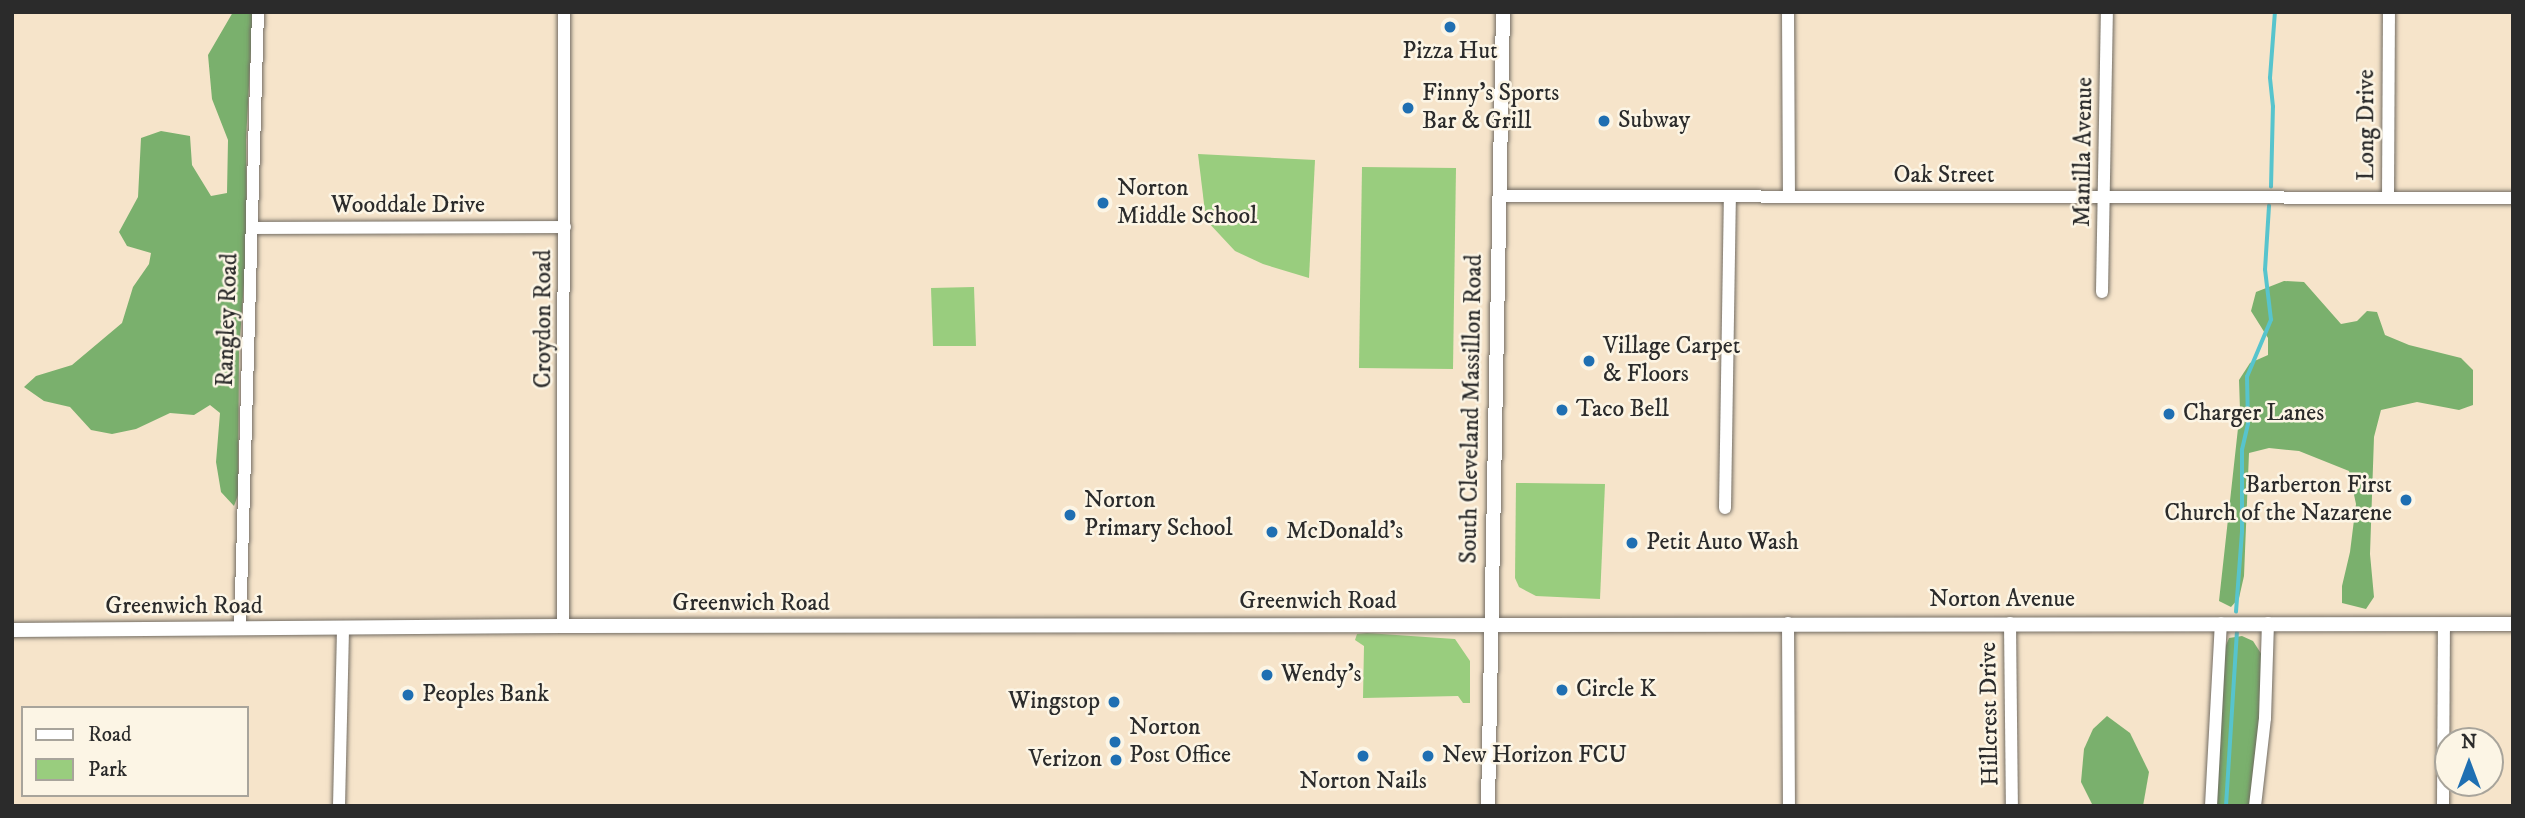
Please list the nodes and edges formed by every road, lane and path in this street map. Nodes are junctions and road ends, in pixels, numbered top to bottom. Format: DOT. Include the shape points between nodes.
graph roads {
  1 [pos="258,12"];
  2 [pos="564,12"];
  3 [pos="1503,12"];
  4 [pos="1788,12"];
  5 [pos="2107,12"];
  6 [pos="2389,12"];
  7 [pos="1499,196"];
  8 [pos="1730,196"];
  9 [pos="1789,197"];
  10 [pos="2106,197"];
  11 [pos="2388,197"];
  12 [pos="2513,198"];
  13 [pos="565,227"];
  14 [pos="252,228"];
  15 [pos="2102,292"];
  16 [pos="1725,508"];
  17 [pos="2221,622"];
  18 [pos="1788,623"];
  19 [pos="2010,623"];
  20 [pos="2269,623"];
  21 [pos="1490,624"];
  22 [pos="2444,624"];
  23 [pos="2513,624"];
  24 [pos="563,626"];
  25 [pos="343,628"];
  26 [pos="240,629"];
  27 [pos="12,630"];
  28 [pos="339,806"];
  29 [pos="1488,806"];
  30 [pos="1789,806"];
  31 [pos="2012,806"];
  32 [pos="2211,806"];
  33 [pos="2255,806"];
  34 [pos="2442,806"];
  1 -- 14 [label="street, Rangley Road"];
  2 -- 13 [label="street, Croydon Road"];
  3 -- 7 [label="main road, South Cleveland Massillon Road"];
  4 -- 9 [label="street"];
  5 -- 10 [label="street, Manilla Avenue"];
  6 -- 11 [label="street, Long Drive"];
  7 -- 8 [label="street, Oak Street"];
  7 -- 21 [label="main road, South Cleveland Massillon Road"];
  8 -- 9 [label="street, Oak Street"];
  8 -- 16 [label="street"];
  9 -- 10 [label="street, Oak Street"];
  10 -- 11 [label="street, Oak Street"];
  10 -- 15 [label="street, Manilla Avenue"];
  11 -- 12 [label="street, Long Drive"];
  13 -- 14 [label="street, Wooddale Drive"];
  13 -- 24 [label="street, Croydon Road"];
  14 -- 26 [label="street, Rangley Road"];
  17 -- 19 [label="main road, Norton Avenue"];
  17 -- 20 [label="main road, Norton Avenue"];
  17 -- 32 [label="street"];
  18 -- 19 [label="main road, Norton Avenue"];
  18 -- 21 [label="main road, Norton Avenue"];
  18 -- 30 [label="street"];
  19 -- 31 [label="street, Hillcrest Drive"];
  20 -- 22 [label="main road, Norton Avenue"];
  20 -- 33 [label="street"];
  21 -- 24 [label="main road, Greenwich Road"];
  21 -- 29 [label="main road, South Cleveland Massillon Road"];
  22 -- 23 [label="main road, Norton Avenue"];
  22 -- 34 [label="street"];
  24 -- 25 [label="main road, Greenwich Road"];
  25 -- 26 [label="main road, Greenwich Road"];
  25 -- 28 [label="street"];
  26 -- 27 [label="main road, Greenwich Road"];
}
